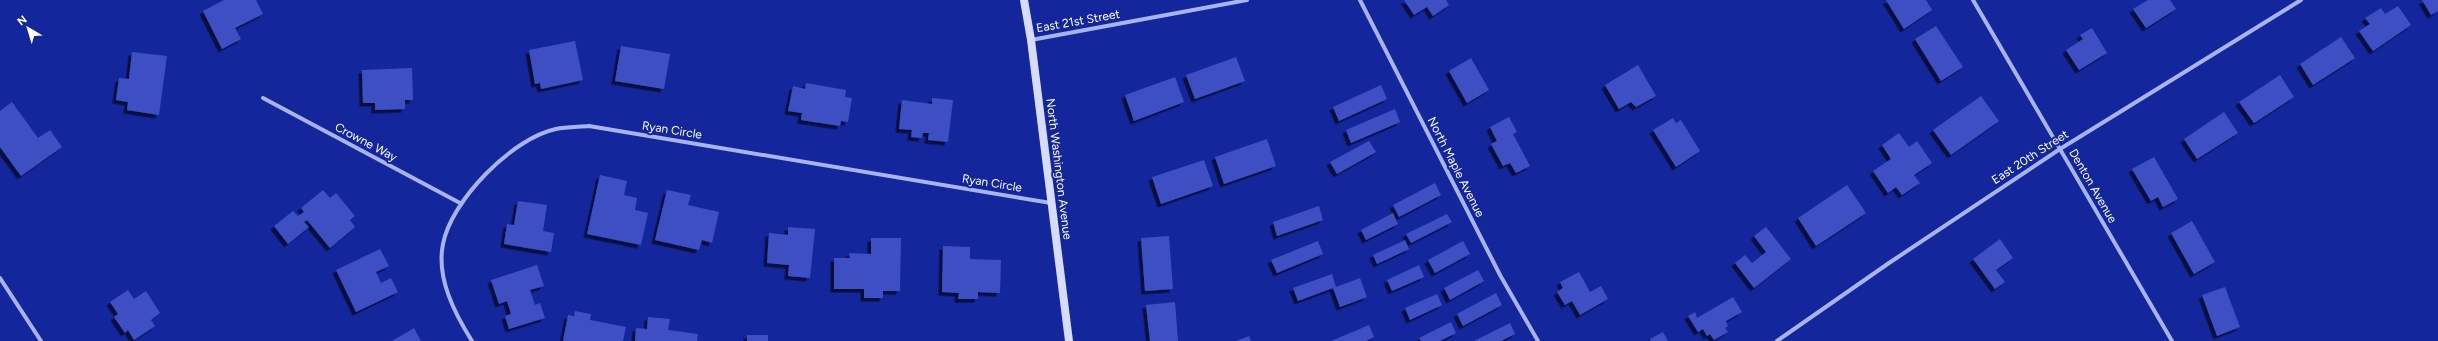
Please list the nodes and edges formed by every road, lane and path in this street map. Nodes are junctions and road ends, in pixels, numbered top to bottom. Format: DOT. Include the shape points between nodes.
graph roads {
  1 [pos="1024,0"];
  2 [pos="1247,0"];
  3 [pos="1360,0"];
  4 [pos="1973,0"];
  5 [pos="2301,0"];
  6 [pos="1032,40"];
  7 [pos="263,98"];
  8 [pos="2060,149"];
  9 [pos="460,203"];
  10 [pos="1052,203"];
  11 [pos="0,278"];
  12 [pos="41,341"];
  13 [pos="472,341"];
  14 [pos="1069,341"];
  15 [pos="1538,341"];
  16 [pos="1777,341"];
  17 [pos="2172,341"];
  1 -- 6 [label="main road, North Washington Avenue"];
  2 -- 6 [label="street, East 21st Street"];
  3 -- 15 [label="street, North Maple Avenue" via="1500,275"];
  4 -- 8 [label="street, Denton Avenue"];
  5 -- 8 [label="street, East 20th Street"];
  6 -- 10 [label="main road, North Washington Avenue"];
  7 -- 9 [label="street, Crowne Way"];
  8 -- 16 [label="street, East 20th Street"];
  8 -- 17 [label="street, Denton Avenue"];
  9 -- 10 [label="street, Ryan Circle" via="492,166 526,142 554,130 589,126"];
  9 -- 13 [label="street, Ryan Circle" via="443,244 444,278 454,313"];
  10 -- 14 [label="main road, North Washington Avenue"];
  11 -- 12 [label="street"];
}
